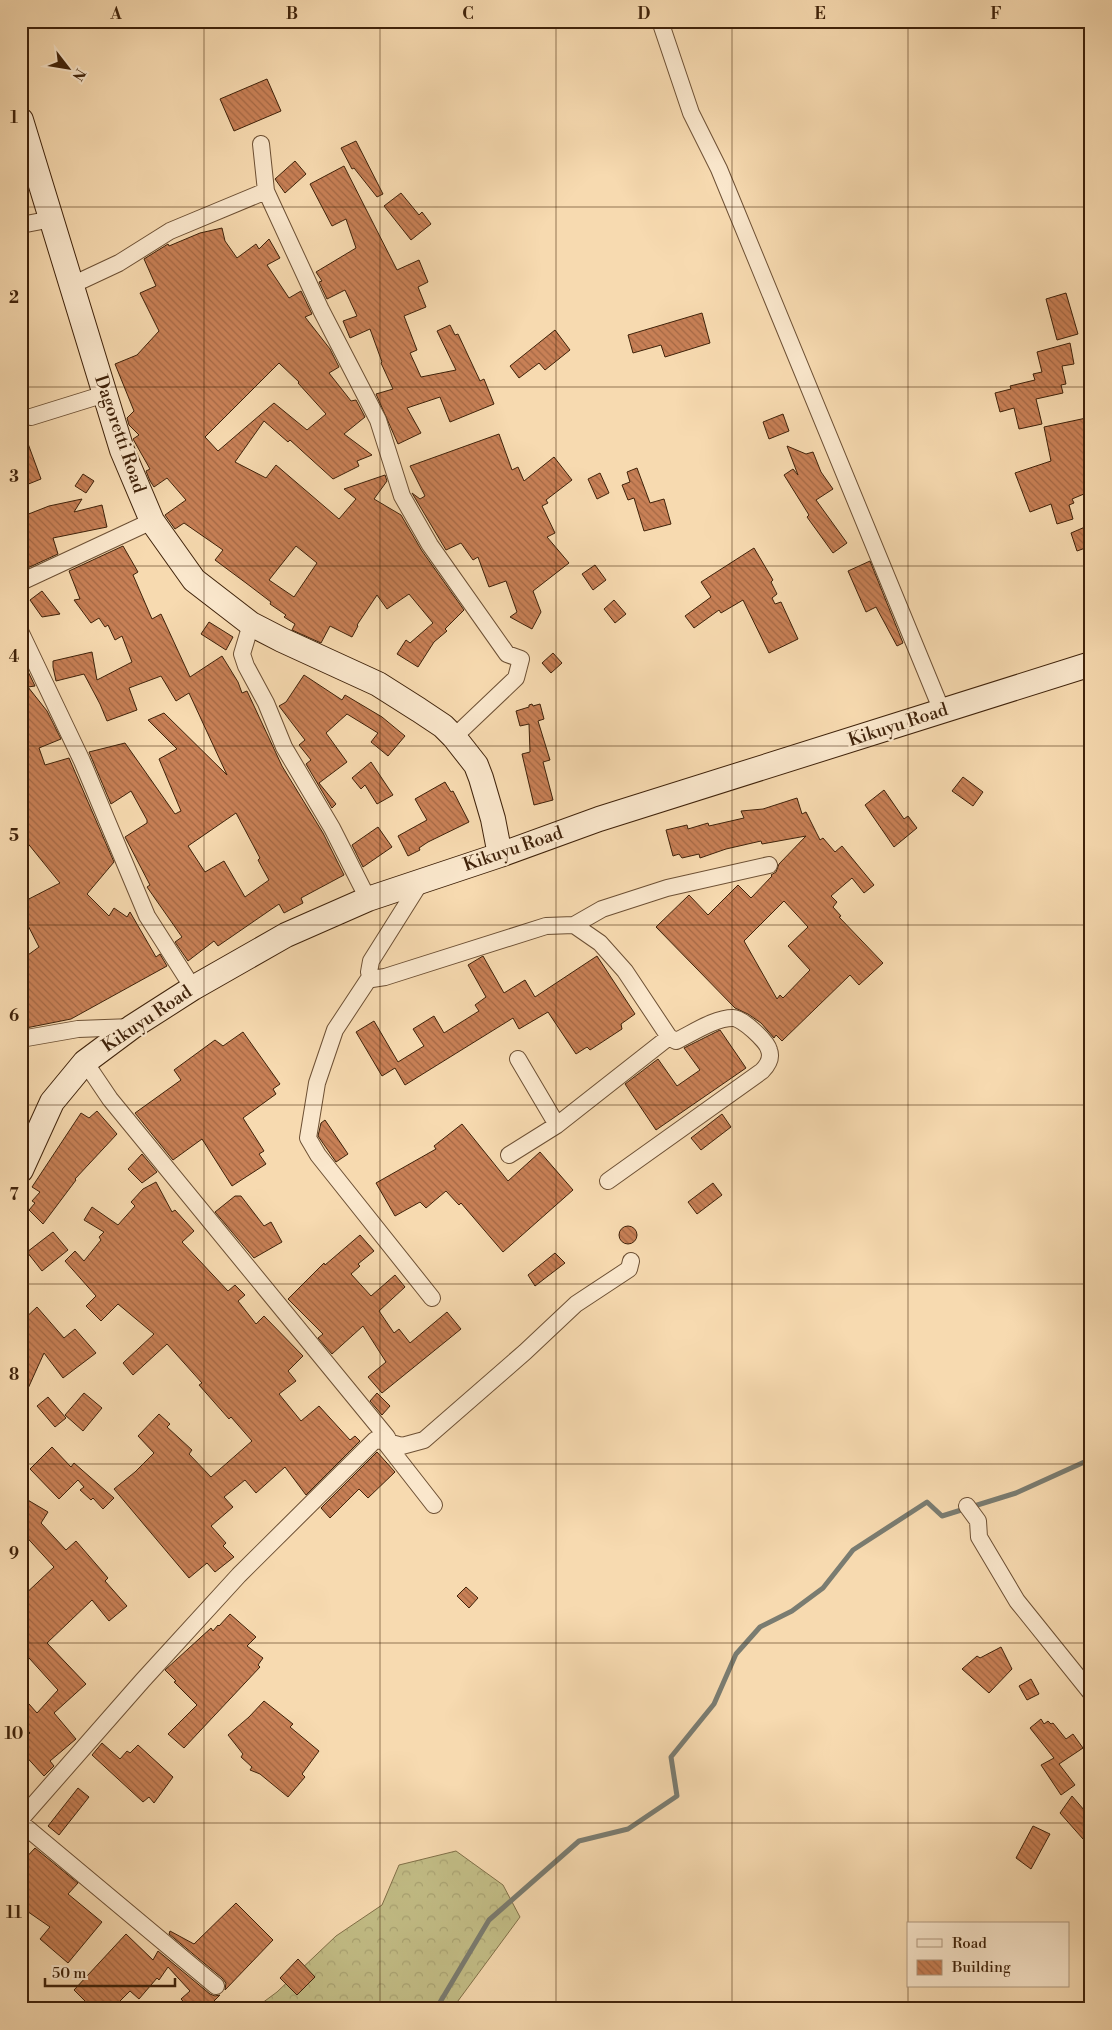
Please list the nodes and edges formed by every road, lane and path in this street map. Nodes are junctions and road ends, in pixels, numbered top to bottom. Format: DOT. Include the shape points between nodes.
graph roads {
  1 [pos="660,21"];
  2 [pos="21,120"];
  3 [pos="261,144"];
  4 [pos="266,190"];
  5 [pos="52,219"];
  6 [pos="21,225"];
  7 [pos="72,285"];
  8 [pos="105,394"];
  9 [pos="31,417"];
  10 [pos="152,521"];
  11 [pos="21,582"];
  12 [pos="251,624"];
  13 [pos="21,633"];
  14 [pos="1091,664"];
  15 [pos="942,711"];
  16 [pos="454,737"];
  17 [pos="500,855"];
  18 [pos="769,865"];
  19 [pos="422,880"];
  20 [pos="368,899"];
  21 [pos="574,925"];
  22 [pos="370,977"];
  23 [pos="193,988"];
  24 [pos="132,1027"];
  25 [pos="669,1037"];
  26 [pos="21,1039"];
  27 [pos="518,1059"];
  28 [pos="85,1062"];
  29 [pos="558,1125"];
  30 [pos="509,1155"];
  31 [pos="21,1170"];
  32 [pos="608,1181"];
  33 [pos="631,1261"];
  34 [pos="432,1298"];
  35 [pos="384,1441"];
  36 [pos="434,1505"];
  37 [pos="967,1506"];
  38 [pos="1091,1693"];
  39 [pos="21,1821"];
  40 [pos="216,1986"];
  1 -- 15 [label="street" via="690,113 720,169"];
  2 -- 5 [label="main road, Dagoretti Road"];
  3 -- 4 [label="street"];
  4 -- 7 [label="street" via="170,230 119,263"];
  4 -- 16 [label="street" via="321,310 378,420 402,496 430,545 507,654 521,659 516,678"];
  5 -- 6 [label="street"];
  5 -- 7 [label="main road, Dagoretti Road"];
  7 -- 8 [label="main road, Dagoretti Road"];
  8 -- 9 [label="street"];
  8 -- 10 [label="main road, Dagoretti Road" via="122,450"];
  10 -- 11 [label="street"];
  10 -- 12 [label="main road, Dagoretti Road" via="194,580"];
  12 -- 16 [label="main road, Dagoretti Road" via="378,684 443,726"];
  12 -- 20 [label="street" via="242,654 246,666 284,747 332,828"];
  13 -- 23 [label="street" via="82,762 147,916"];
  14 -- 15 [label="main road, Kikuyu Road"];
  15 -- 17 [label="main road, Kikuyu Road" via="599,819"];
  16 -- 17 [label="main road, Dagoretti Road" via="481,778"];
  17 -- 19 [label="main road, Kikuyu Road"];
  18 -- 21 [label="street" via="667,888 602,909"];
  19 -- 20 [label="main road, Kikuyu Road"];
  19 -- 22 [label="street" via="371,961"];
  20 -- 23 [label="main road, Kikuyu Road" via="286,935"];
  21 -- 22 [label="street" via="546,926 385,977 374,980"];
  21 -- 25 [label="street" via="600,943 625,971"];
  22 -- 34 [label="street" via="335,1030 317,1083 308,1138 318,1155"];
  23 -- 24 [label="main road, Kikuyu Road"];
  24 -- 26 [label="street" via="78,1029"];
  24 -- 28 [label="main road, Kikuyu Road"];
  25 -- 29 [label="street"];
  25 -- 32 [label="street" via="676,1041 722,1019 734,1018 742,1020 769,1048 770,1056 762,1071"];
  27 -- 29 [label="street"];
  28 -- 31 [label="main road, Kikuyu Road" via="52,1102"];
  28 -- 35 [label="street" via="110,1099 382,1429 387,1437"];
  29 -- 30 [label="street"];
  33 -- 35 [label="street" via="629,1269 576,1304 424,1440 402,1446"];
  35 -- 36 [label="street"];
  35 -- 39 [label="street" via="375,1440 239,1575 142,1680"];
  37 -- 38 [label="street" via="978,1521 979,1537 1017,1601"];
  39 -- 40 [label="street"];
}
